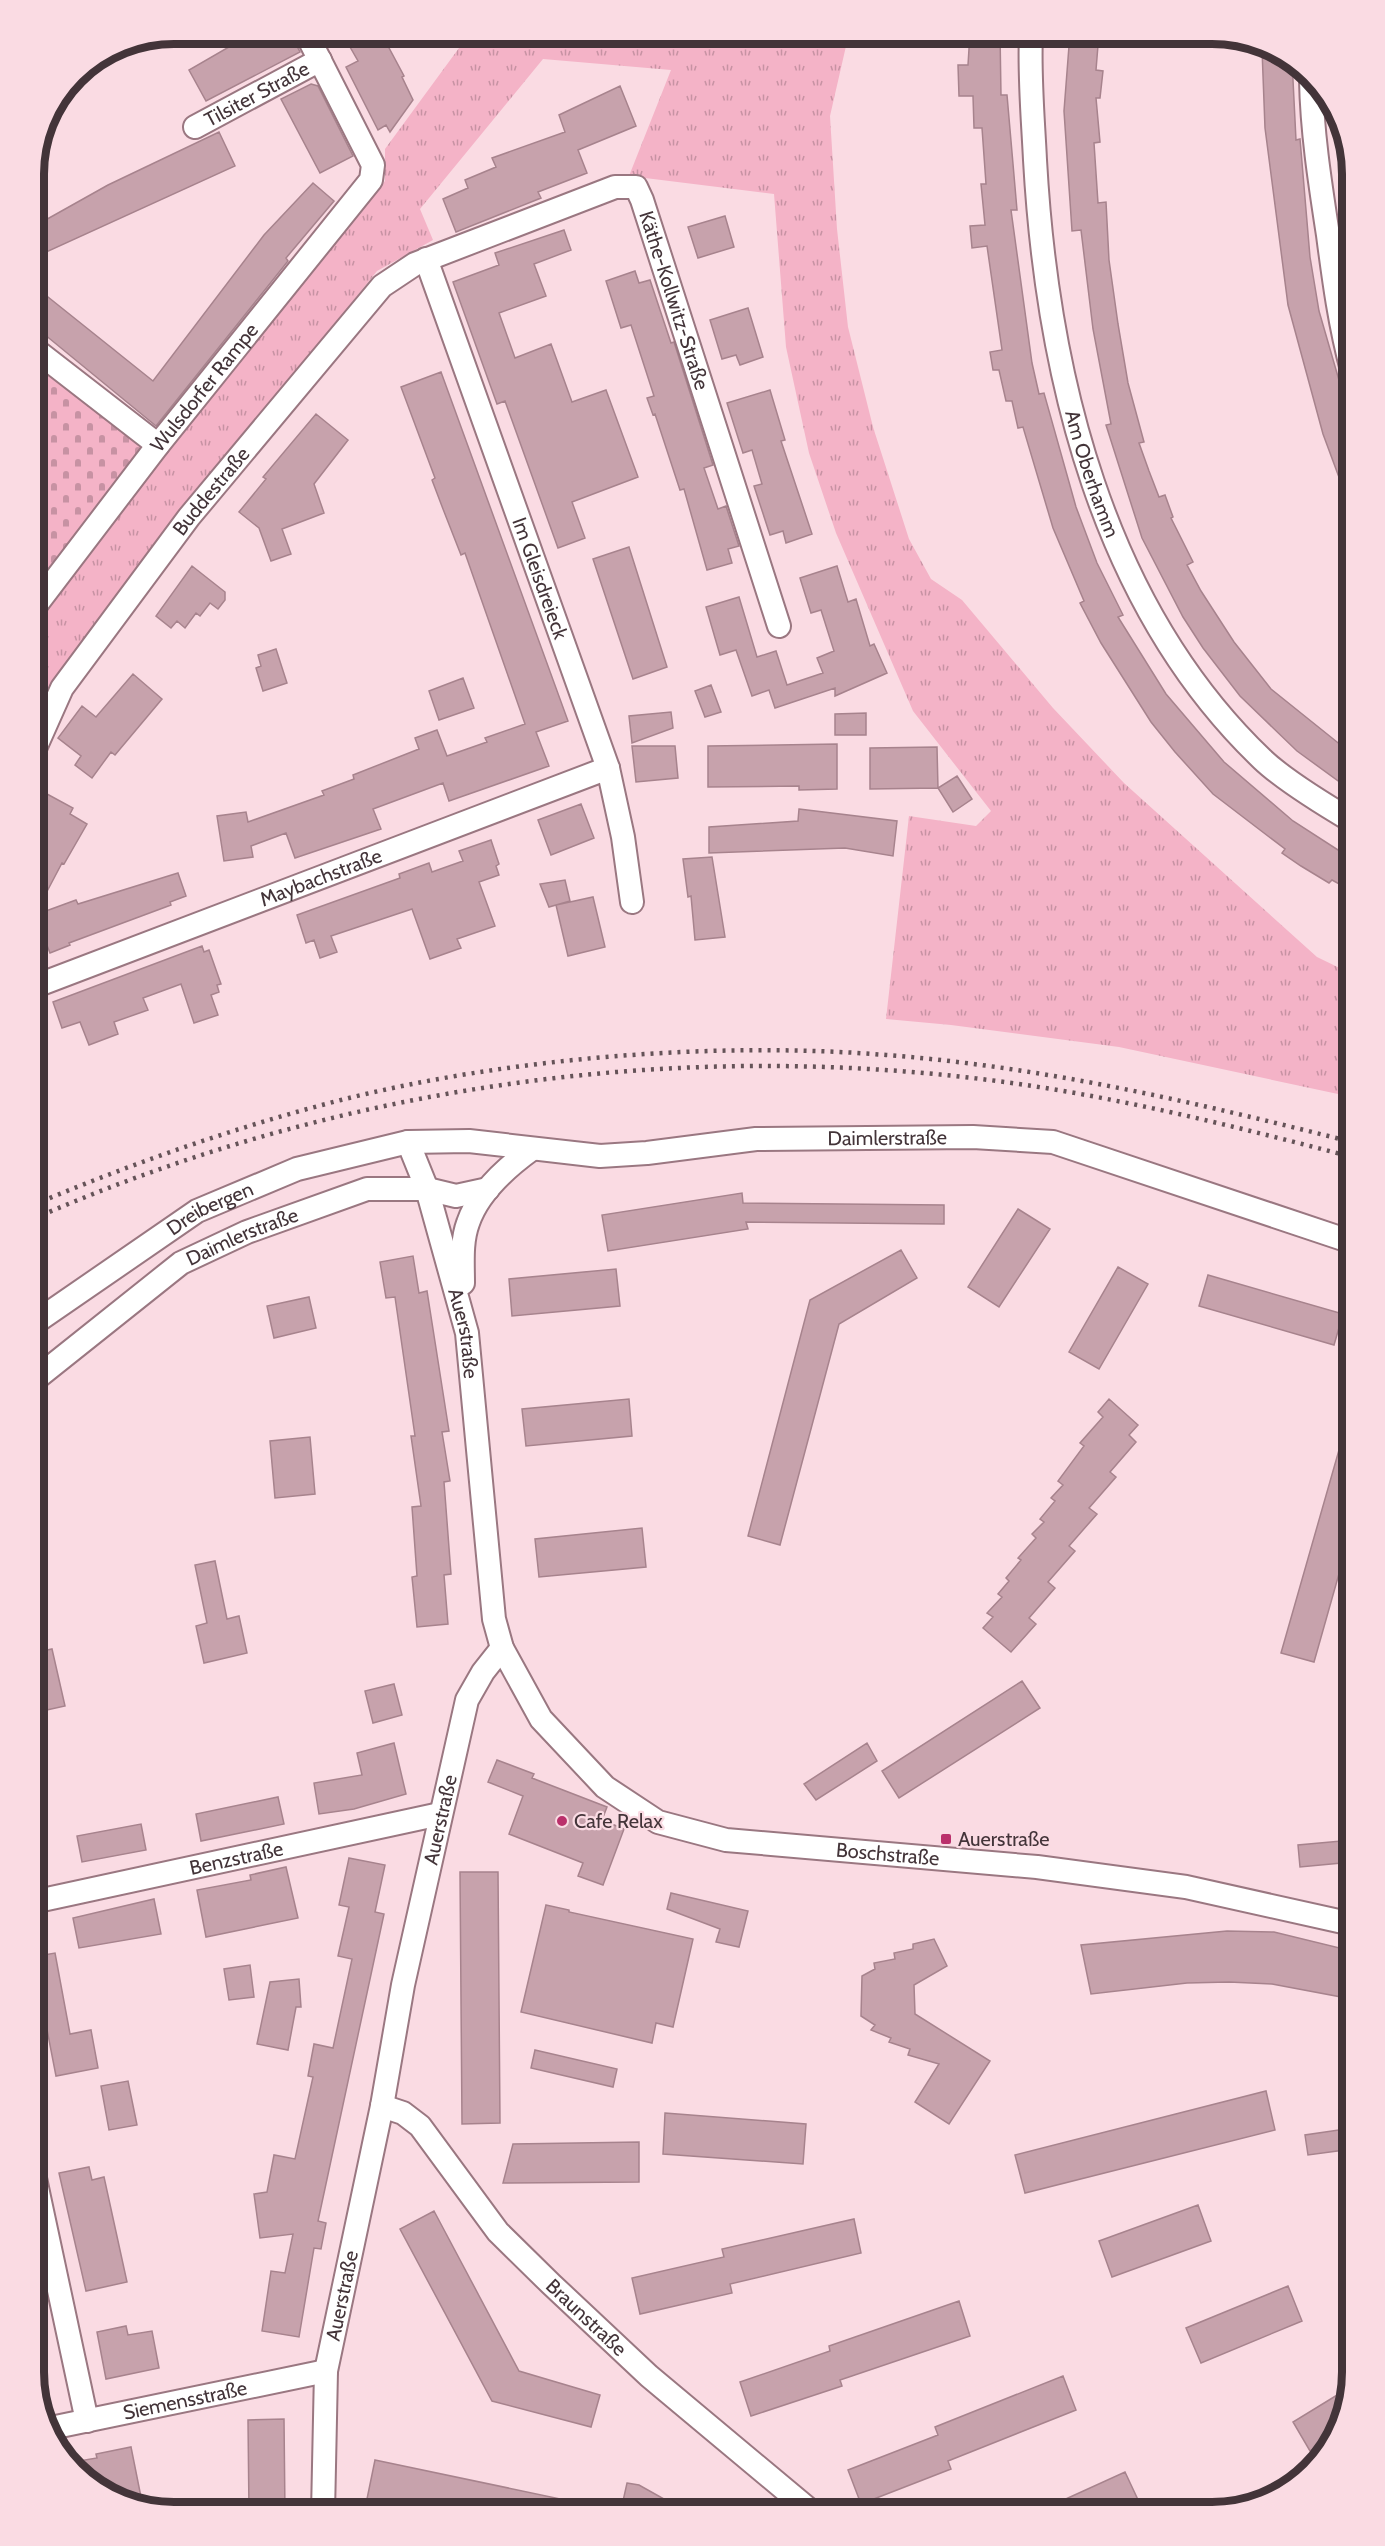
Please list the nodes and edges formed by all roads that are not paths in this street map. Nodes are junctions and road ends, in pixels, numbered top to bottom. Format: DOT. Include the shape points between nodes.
graph roads {
  1 [pos="312,44"];
  2 [pos="1031,44"];
  3 [pos="320,60"];
  4 [pos="1311,90"];
  5 [pos="195,127"];
  6 [pos="426,259"];
  7 [pos="1342,332"];
  8 [pos="44,357"];
  9 [pos="158,445"];
  10 [pos="44,595"];
  11 [pos="779,626"];
  12 [pos="44,728"];
  13 [pos="608,768"];
  14 [pos="1342,814"];
  15 [pos="632,902"];
  16 [pos="44,983"];
  17 [pos="408,1142"];
  18 [pos="532,1149"];
  19 [pos="427,1189"];
  20 [pos="488,1189"];
  21 [pos="1342,1239"];
  22 [pos="44,1316"];
  23 [pos="467,1333"];
  24 [pos="44,1372"];
  25 [pos="502,1648"];
  26 [pos="440,1814"];
  27 [pos="44,1900"];
  28 [pos="1342,1922"];
  29 [pos="382,2106"];
  30 [pos="44,2220"];
  31 [pos="327,2371"];
  32 [pos="87,2421"];
  33 [pos="56,2427"];
  34 [pos="323,2502"];
  35 [pos="800,2502"];
  1 -- 3 [label="street"];
  2 -- 14 [label="street, Am Oberhamm" via="1038,209 1061,363 1095,489 1128,571 1172,649 1214,708 1264,761"];
  3 -- 5 [label="street, Tilsiter Straße"];
  3 -- 9 [label="street, Wulsdorfer Rampe" via="373,165 371,180"];
  4 -- 7 [label="street"];
  6 -- 11 [label="street, Käthe-Kollwitz-Straße" via="615,187 636,187"];
  6 -- 12 [label="street, Buddestraße" via="399,272 382,286 189,517 62,688"];
  6 -- 13 [label="street, Im Gleisdreieck"];
  8 -- 9 [label="street"];
  9 -- 10 [label="street, Wulsdorfer Rampe"];
  13 -- 15 [label="street, Im Gleisdreieck"];
  13 -- 16 [label="street, Maybachstraße"];
  17 -- 18 [label="street, Daimlerstraße" via="469,1141"];
  17 -- 19 [label="street, Auerstraße"];
  17 -- 22 [label="street, Dreibergen" via="297,1169 197,1211"];
  18 -- 20 [label="street"];
  18 -- 21 [label="street, Daimlerstraße" via="600,1156 756,1139 973,1137 1053,1142"];
  19 -- 20 [label="street, Daimlerstraße" via="456,1196"];
  19 -- 23 [label="street, Auerstraße"];
  19 -- 24 [label="street, Daimlerstraße" via="367,1189 247,1232 181,1263"];
  20 -- 23 [label="street" via="468,1222 463,1253"];
  23 -- 25 [label="street, Auerstraße" via="494,1619"];
  25 -- 26 [label="street, Auerstraße" via="467,1700"];
  25 -- 28 [label="street, Boschstraße" via="541,1719 566,1747 605,1787 658,1822 726,1840 1037,1867 1186,1887"];
  26 -- 27 [label="street, Benzstraße"];
  26 -- 29 [label="street, Auerstraße" via="403,1984"];
  29 -- 31 [label="street, Auerstraße"];
  29 -- 35 [label="street, Braunstraße" via="420,2126 498,2232 604,2336"];
  30 -- 32 [label="street"];
  31 -- 32 [label="street, Siemensstraße"];
  31 -- 34 [label="street, Auerstraße"];
  32 -- 33 [label="street, Siemensstraße"];
}
